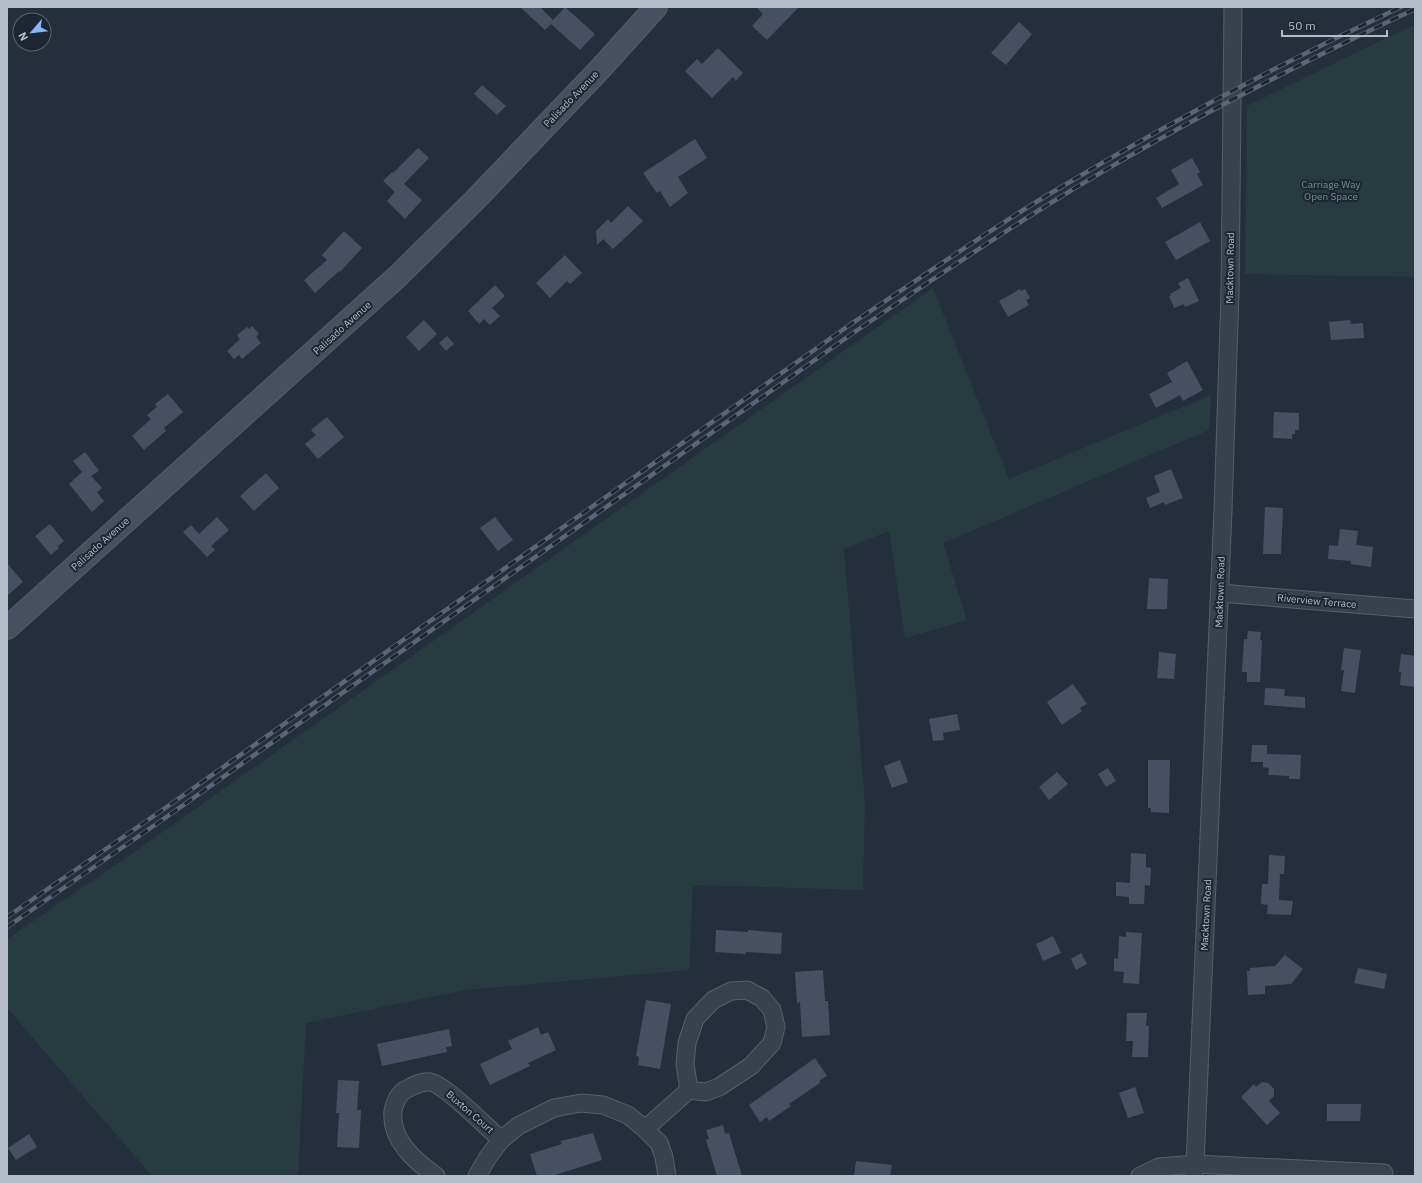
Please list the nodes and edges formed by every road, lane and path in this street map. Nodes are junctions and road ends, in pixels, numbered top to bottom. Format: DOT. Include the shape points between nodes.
graph roads {
  1 [pos="656,7"];
  2 [pos="1232,7"];
  3 [pos="1220,593"];
  4 [pos="1415,609"];
  5 [pos="7,628"];
  6 [pos="689,1090"];
  7 [pos="645,1129"];
  8 [pos="501,1140"];
  9 [pos="1194,1170"];
  10 [pos="1384,1173"];
  11 [pos="436,1176"];
  12 [pos="478,1176"];
  13 [pos="667,1176"];
  14 [pos="1140,1176"];
  1 -- 5 [label="main road, Palisado Avenue" via="475,200 398,276"];
  2 -- 3 [label="street, Macktown Road" via="1230,293"];
  3 -- 4 [label="street, Riverview Terrace"];
  3 -- 9 [label="street, Macktown Road"];
  6 -- 6 [label="street" via="685,1064 687,1043 695,1020 713,1000 731,991 747,990 762,998 772,1010 776,1027 772,1043 751,1066 719,1087 706,1092"];
  6 -- 7 [label="street"];
  7 -- 8 [label="street" via="622,1112 603,1105 581,1103 554,1108 518,1126"];
  7 -- 13 [label="street" via="658,1143 664,1157"];
  8 -- 11 [label="street, Buxton Court" via="448,1092 431,1082 416,1084 402,1092 394,1105 392,1120 398,1138 408,1152"];
  8 -- 12 [label="street"];
  9 -- 10 [label="street"];
  9 -- 14 [label="street" via="1159,1167"];
}
